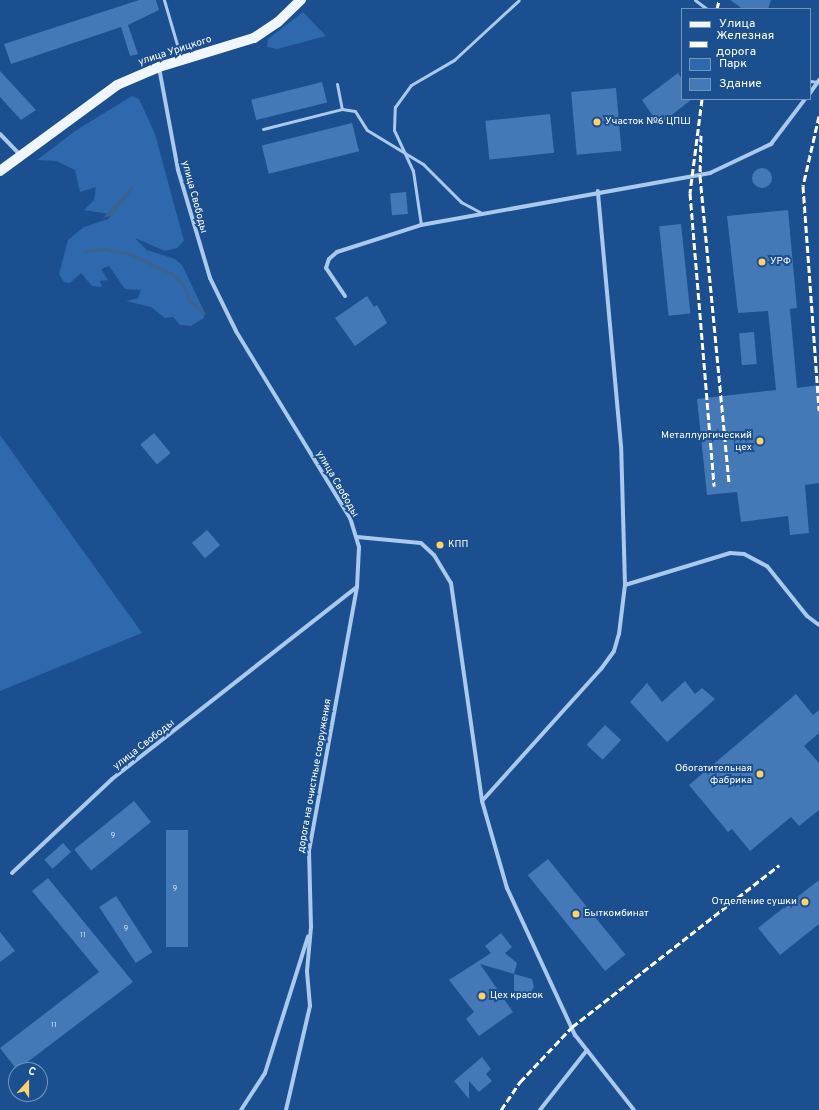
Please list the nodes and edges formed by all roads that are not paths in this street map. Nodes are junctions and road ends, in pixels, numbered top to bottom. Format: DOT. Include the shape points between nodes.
graph roads {
  1 [pos="164,0"];
  2 [pos="302,0"];
  3 [pos="519,0"];
  4 [pos="695,0"];
  5 [pos="706,8"];
  6 [pos="181,59"];
  7 [pos="159,67"];
  8 [pos="819,81"];
  9 [pos="337,84"];
  10 [pos="811,92"];
  11 [pos="805,100"];
  12 [pos="342,108"];
  13 [pos="263,129"];
  14 [pos="0,134"];
  15 [pos="402,150"];
  16 [pos="19,154"];
  17 [pos="0,171"];
  18 [pos="598,191"];
  19 [pos="482,213"];
  20 [pos="420,225"];
  21 [pos="345,296"];
  22 [pos="357,537"];
  23 [pos="625,586"];
  24 [pos="357,587"];
  25 [pos="819,625"];
  26 [pos="482,801"];
  27 [pos="12,873"];
  28 [pos="311,927"];
  29 [pos="587,1050"];
  30 [pos="241,1110"];
  31 [pos="286,1110"];
  32 [pos="540,1110"];
  33 [pos="634,1110"];
  1 -- 6 [label="lane"];
  2 -- 6 [label="main road, улица Урицкого" via="278,22 254,38"];
  3 -- 15 [label="lane" via="454,60 403,93 393,122"];
  4 -- 5 [label="lane"];
  6 -- 7 [label="main road, улица Урицкого"];
  7 -- 16 [label="main road, улица Урицкого" via="102,94"];
  7 -- 22 [label="street, улица Свободы" via="176,163 210,278 236,331 350,518"];
  8 -- 10 [label="street"];
  9 -- 12 [label="lane"];
  11 -- 18 [label="street" via="771,144 736,163 691,178"];
  12 -- 13 [label="lane"];
  12 -- 15 [label="lane" via="352,108 367,130"];
  14 -- 16 [label="street"];
  15 -- 19 [label="lane" via="431,170 461,202"];
  15 -- 20 [label="lane" via="413,171"];
  16 -- 17 [label="main road, улица Урицкого"];
  18 -- 19 [label="street"];
  18 -- 23 [label="street" via="621,446"];
  19 -- 20 [label="street"];
  20 -- 21 [label="street" via="332,256 326,264 328,274"];
  22 -- 24 [label="street, улица Свободы" via="360,560"];
  22 -- 26 [label="street" via="421,543 434,555 450,583 458,612"];
  23 -- 25 [label="street" via="730,553 744,554 767,566 807,616"];
  23 -- 26 [label="street" via="619,634 609,659"];
  24 -- 27 [label="street, улица Свободы" via="112,779"];
  24 -- 28 [label="street, дорога на очистные сооружения" via="309,851"];
  26 -- 29 [label="street" via="507,888 575,1035"];
  28 -- 30 [label="street" via="265,1073"];
  28 -- 31 [label="street, дорога на очистные сооружения" via="307,971 310,1006"];
  29 -- 32 [label="street"];
  29 -- 33 [label="street"];
}
